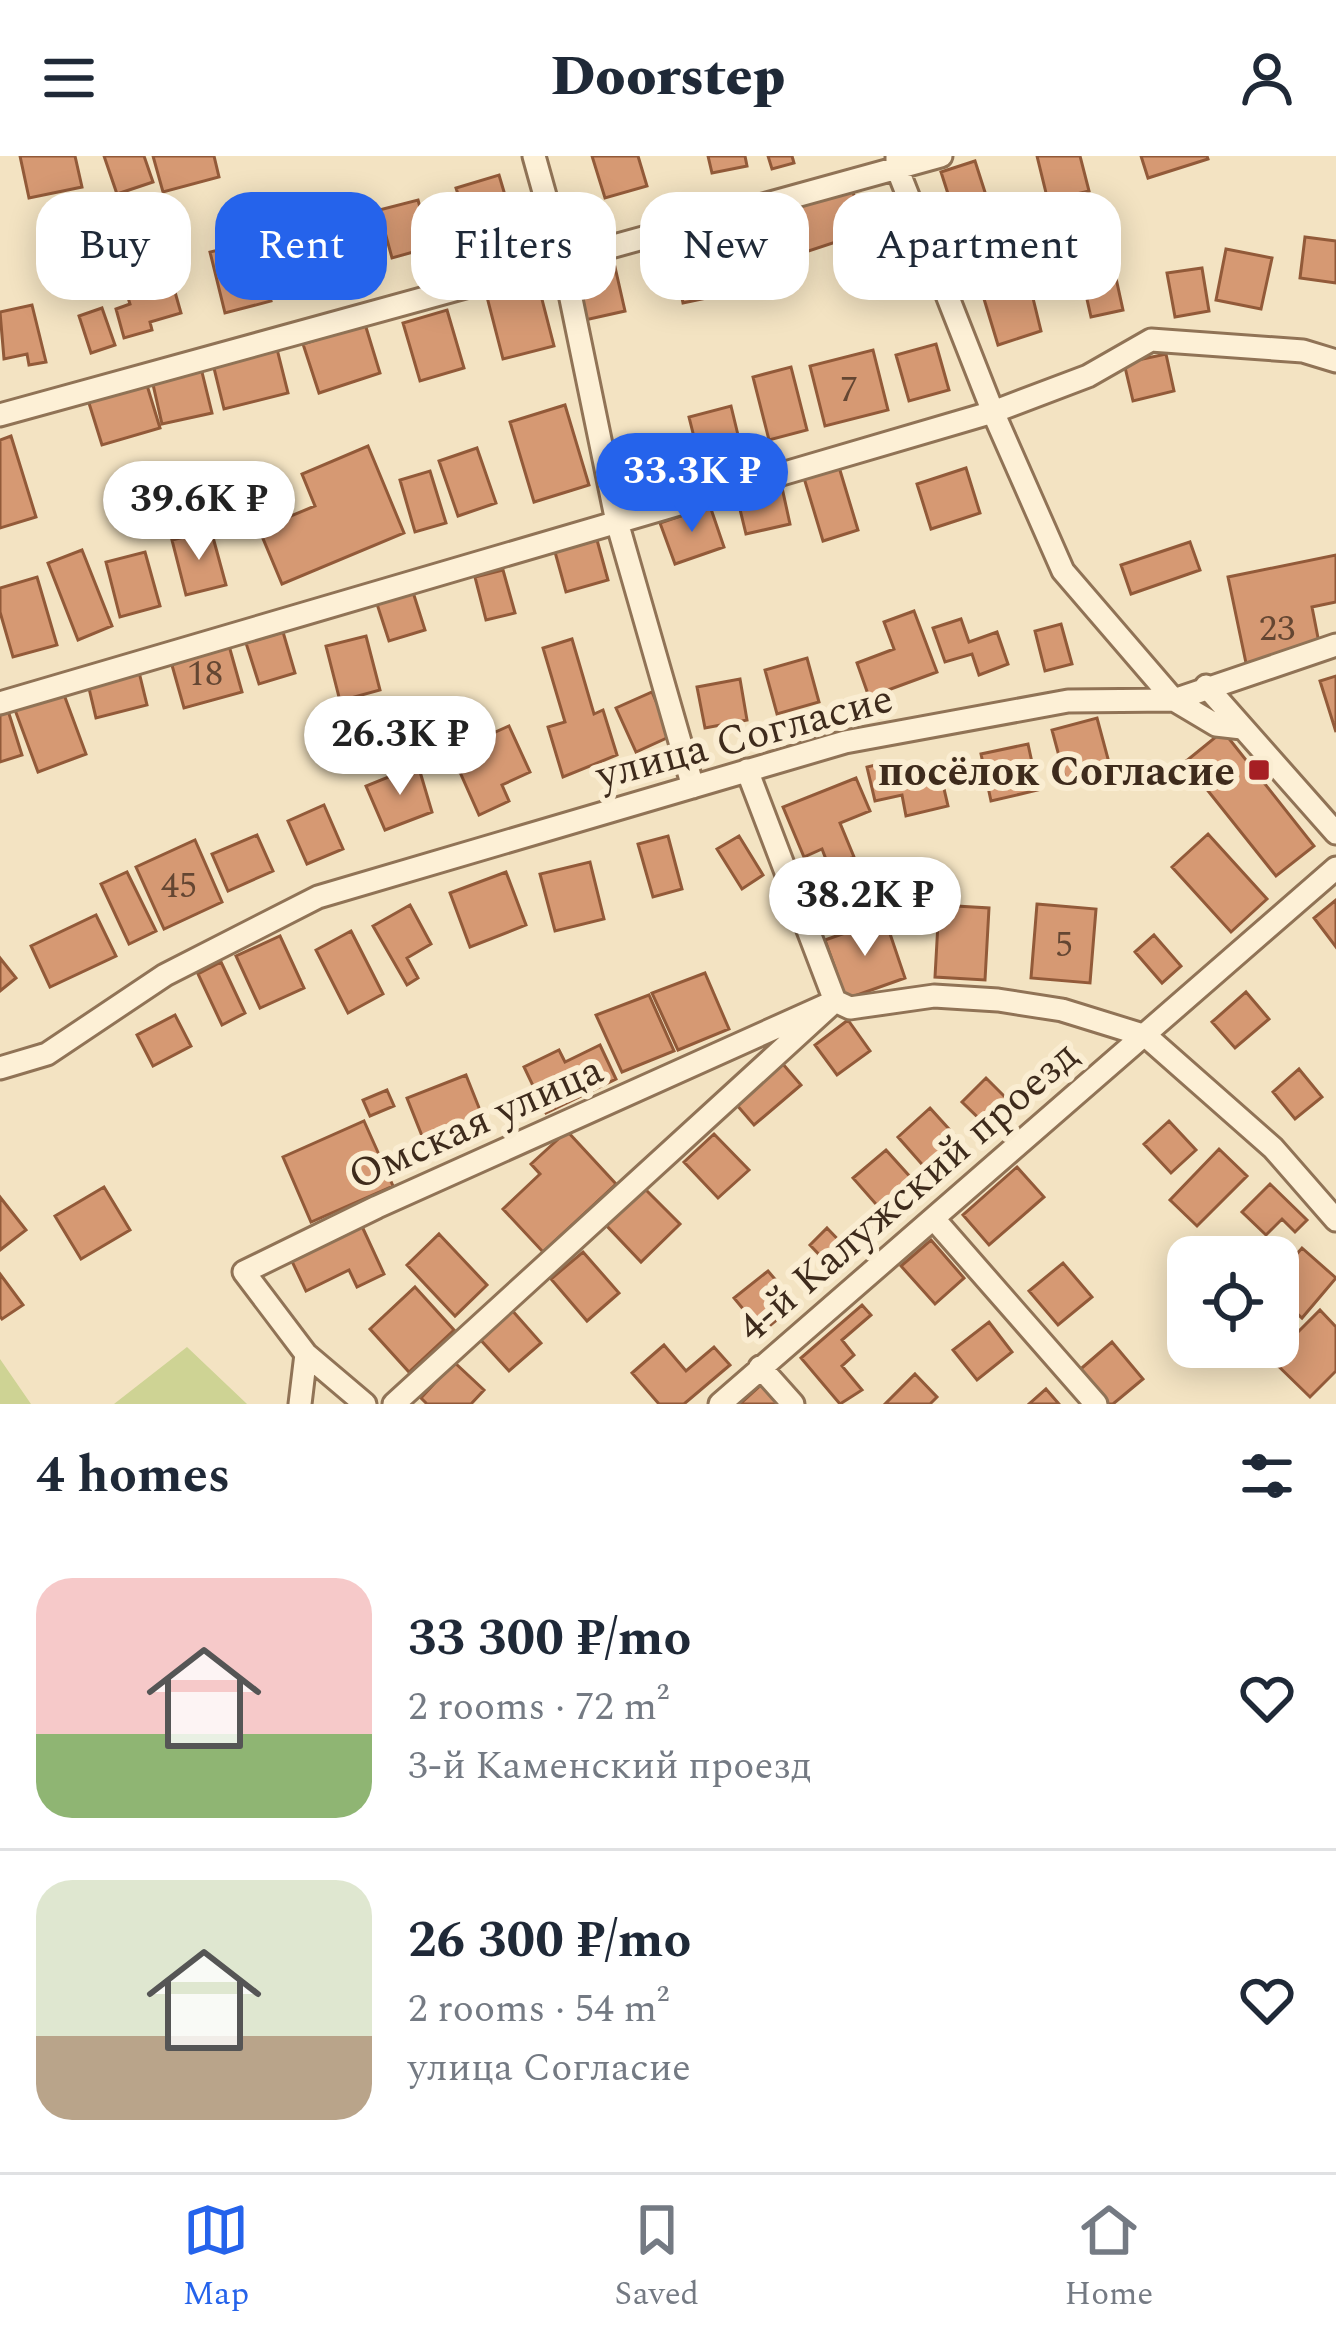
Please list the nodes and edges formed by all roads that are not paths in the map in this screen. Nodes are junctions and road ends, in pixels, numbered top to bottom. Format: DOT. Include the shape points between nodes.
graph roads {
  1 [pos="534,156"];
  2 [pos="941,156"];
  3 [pos="897,162"];
  4 [pos="544,192"];
  5 [pos="616,244"];
  6 [pos="418,300"];
  7 [pos="571,300"];
  8 [pos="1336,361"];
  9 [pos="993,412"];
  10 [pos="0,415"];
  11 [pos="617,522"];
  12 [pos="1336,645"];
  13 [pos="1206,686"];
  14 [pos="1174,700"];
  15 [pos="0,703"];
  16 [pos="1242,728"];
  17 [pos="747,770"];
  18 [pos="693,787"];
  19 [pos="1336,833"];
  20 [pos="1336,868"];
  21 [pos="835,1001"];
  22 [pos="1146,1036"];
  23 [pos="0,1068"];
  24 [pos="934,1220"];
  25 [pos="1336,1220"];
  26 [pos="306,1354"];
  27 [pos="760,1367"];
  28 [pos="300,1404"];
  29 [pos="365,1404"];
  30 [pos="394,1404"];
  31 [pos="720,1404"];
  32 [pos="793,1404"];
  33 [pos="1096,1404"];
  1 -- 4 [label="street"];
  2 -- 3 [label="street"];
  3 -- 5 [label="street"];
  3 -- 9 [label="street"];
  6 -- 10 [label="street"];
  7 -- 11 [label="street"];
  8 -- 9 [label="street" via="1303,351 1151,340 1088,376"];
  9 -- 11 [label="street"];
  9 -- 14 [label="street" via="1063,571"];
  11 -- 15 [label="street"];
  11 -- 18 [label="street"];
  12 -- 13 [label="street, улица Согласие"];
  13 -- 14 [label="street, улица Согласие"];
  13 -- 16 [label="street"];
  14 -- 16 [label="street" via="1216,725"];
  14 -- 17 [label="street, улица Согласие" via="1067,701 845,742"];
  16 -- 19 [label="street"];
  17 -- 18 [label="street, улица Согласие"];
  17 -- 21 [label="street"];
  18 -- 23 [label="street, улица Согласие" via="318,897 165,975 47,1054"];
  20 -- 22 [label="street, 4-й Калужский проезд"];
  21 -- 22 [label="street, Омская улица" via="850,1008 934,996 998,1000"];
  21 -- 26 [label="street, Омская улица" via="244,1272"];
  21 -- 30 [label="street"];
  22 -- 24 [label="street, 4-й Калужский проезд"];
  22 -- 25 [label="street" via="1273,1148"];
  24 -- 27 [label="street, 4-й Калужский проезд"];
  24 -- 33 [label="street"];
  26 -- 28 [label="street"];
  26 -- 29 [label="street, Омская улица"];
  27 -- 31 [label="street, 4-й Калужский проезд"];
  27 -- 32 [label="street"];
}
